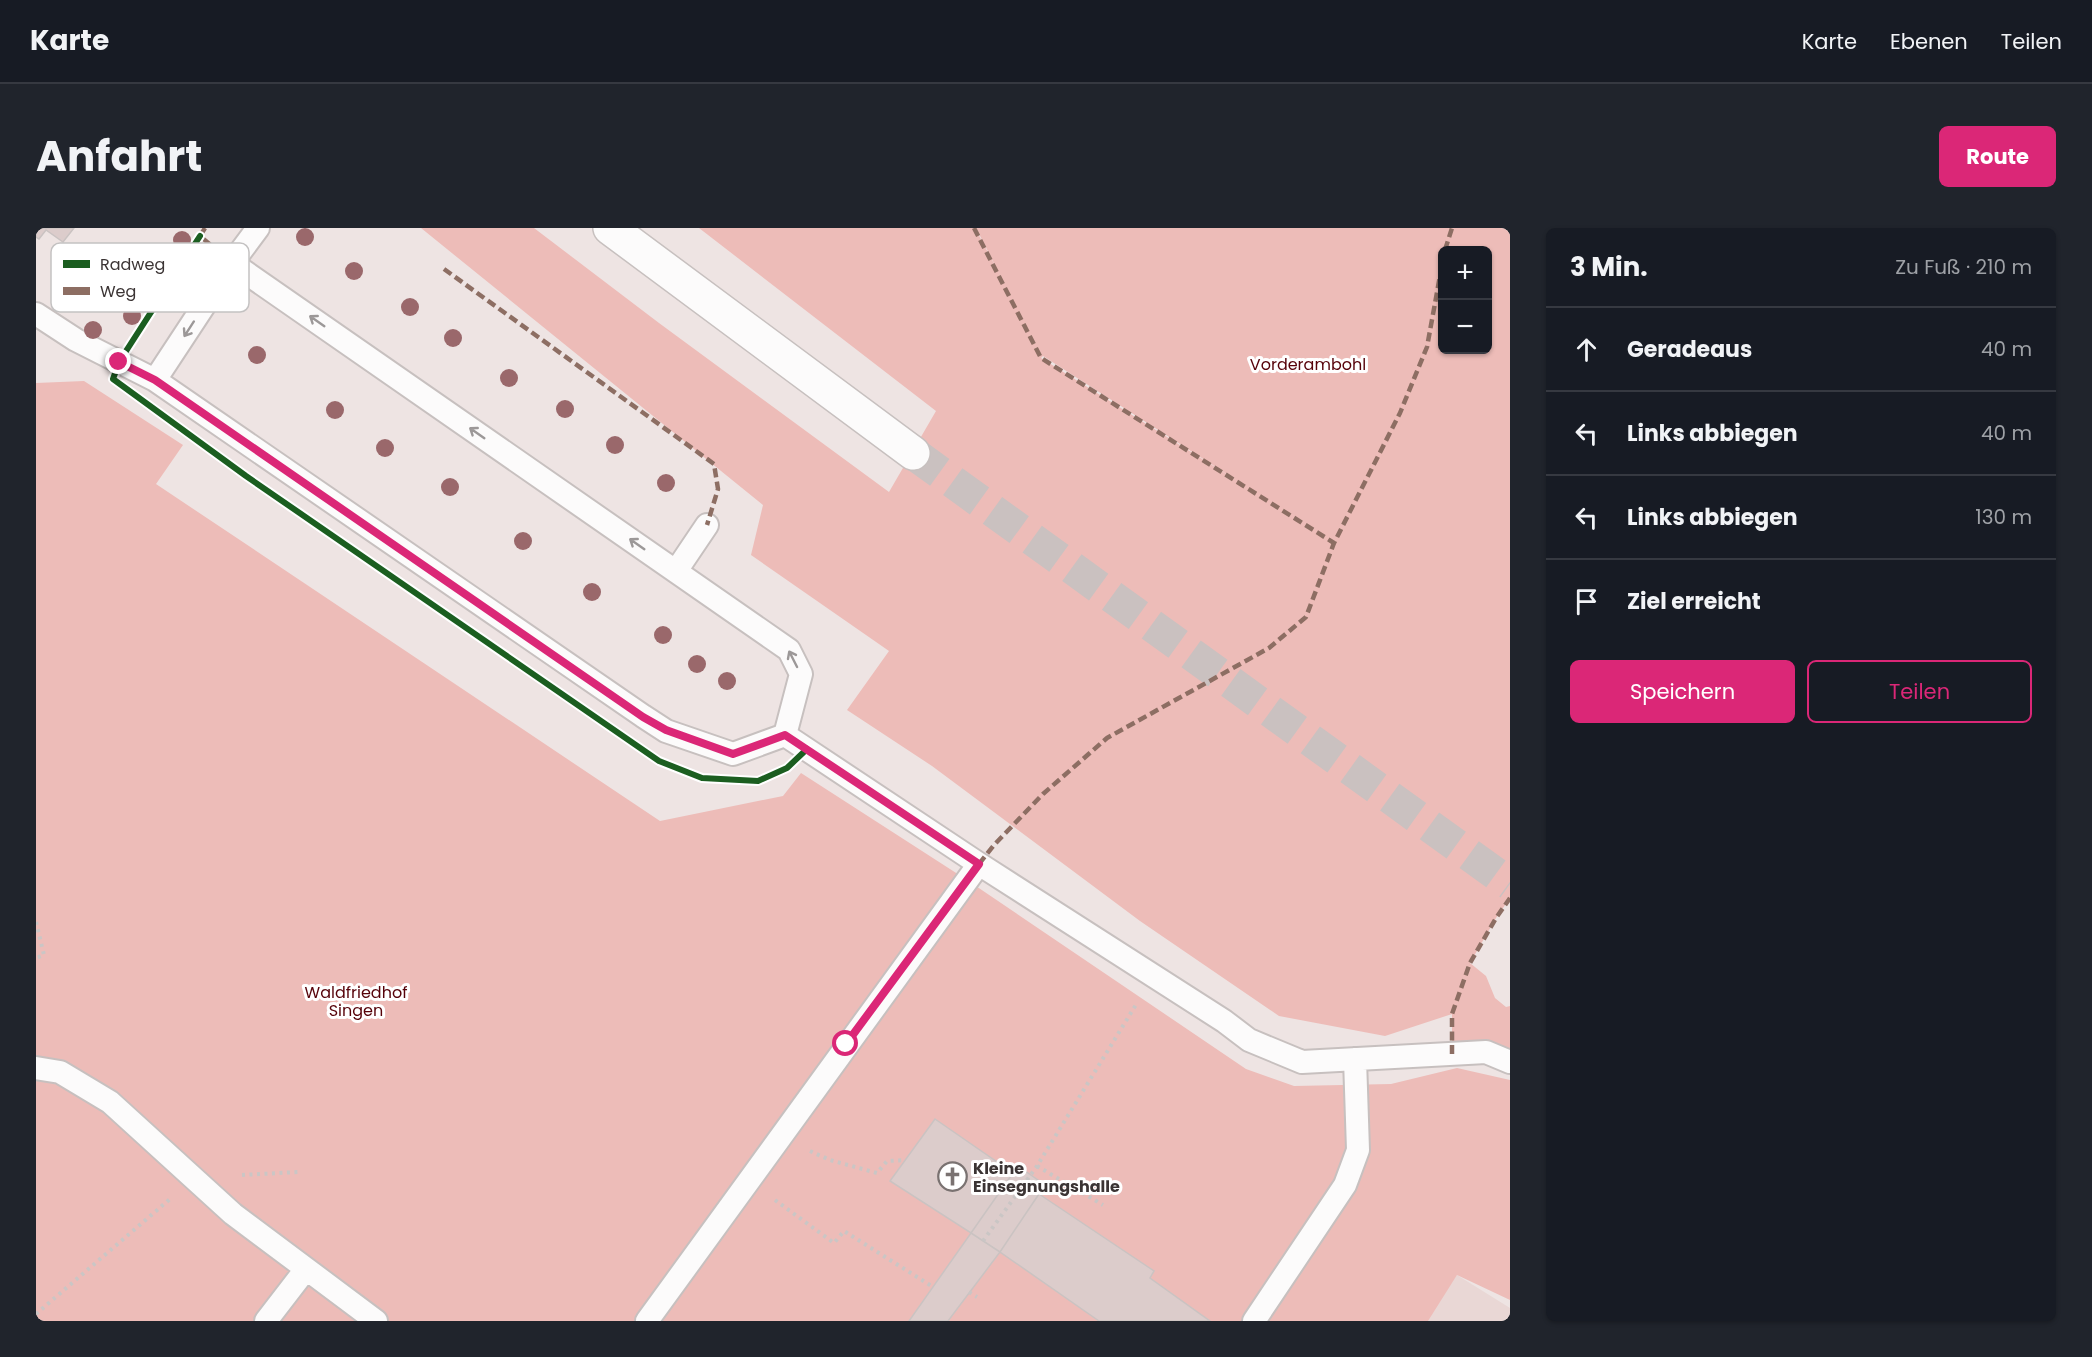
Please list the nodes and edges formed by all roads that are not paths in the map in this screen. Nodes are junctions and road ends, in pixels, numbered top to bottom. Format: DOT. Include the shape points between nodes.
graph roads {
  1 [pos="258,228"];
  2 [pos="610,228"];
  3 [pos="247,243"];
  4 [pos="249,275"];
  5 [pos="200,312"];
  6 [pos="36,314"];
  7 [pos="155,380"];
  8 [pos="913,453"];
  9 [pos="707,525"];
  10 [pos="676,571"];
  11 [pos="785,735"];
  12 [pos="979,864"];
  13 [pos="1355,1059"];
  14 [pos="1510,1062"];
  15 [pos="36,1068"];
  16 [pos="306,1269"];
  17 [pos="266,1321"];
  18 [pos="376,1321"];
  19 [pos="647,1321"];
  20 [pos="1254,1321"];
  1 -- 3 [label="lane"];
  2 -- 8 [label="main road"];
  10 -- 4 [label="lane, one-way"];
  5 -- 7 [label="lane, one-way"];
  6 -- 7 [label="lane" via="76,340"];
  7 -- 11 [label="lane" via="666,730 733,754"];
  9 -- 10 [label="lane"];
  11 -- 10 [label="lane, one-way" via="801,674 789,650"];
  11 -- 12 [label="lane"];
  12 -- 13 [label="lane" via="1249,1040 1302,1062"];
  12 -- 19 [label="lane"];
  13 -- 14 [label="lane" via="1486,1052"];
  13 -- 20 [label="lane" via="1358,1150 1345,1185"];
  15 -- 16 [label="lane" via="60,1072 110,1102 233,1214"];
  16 -- 17 [label="lane"];
  16 -- 18 [label="lane"];
}
